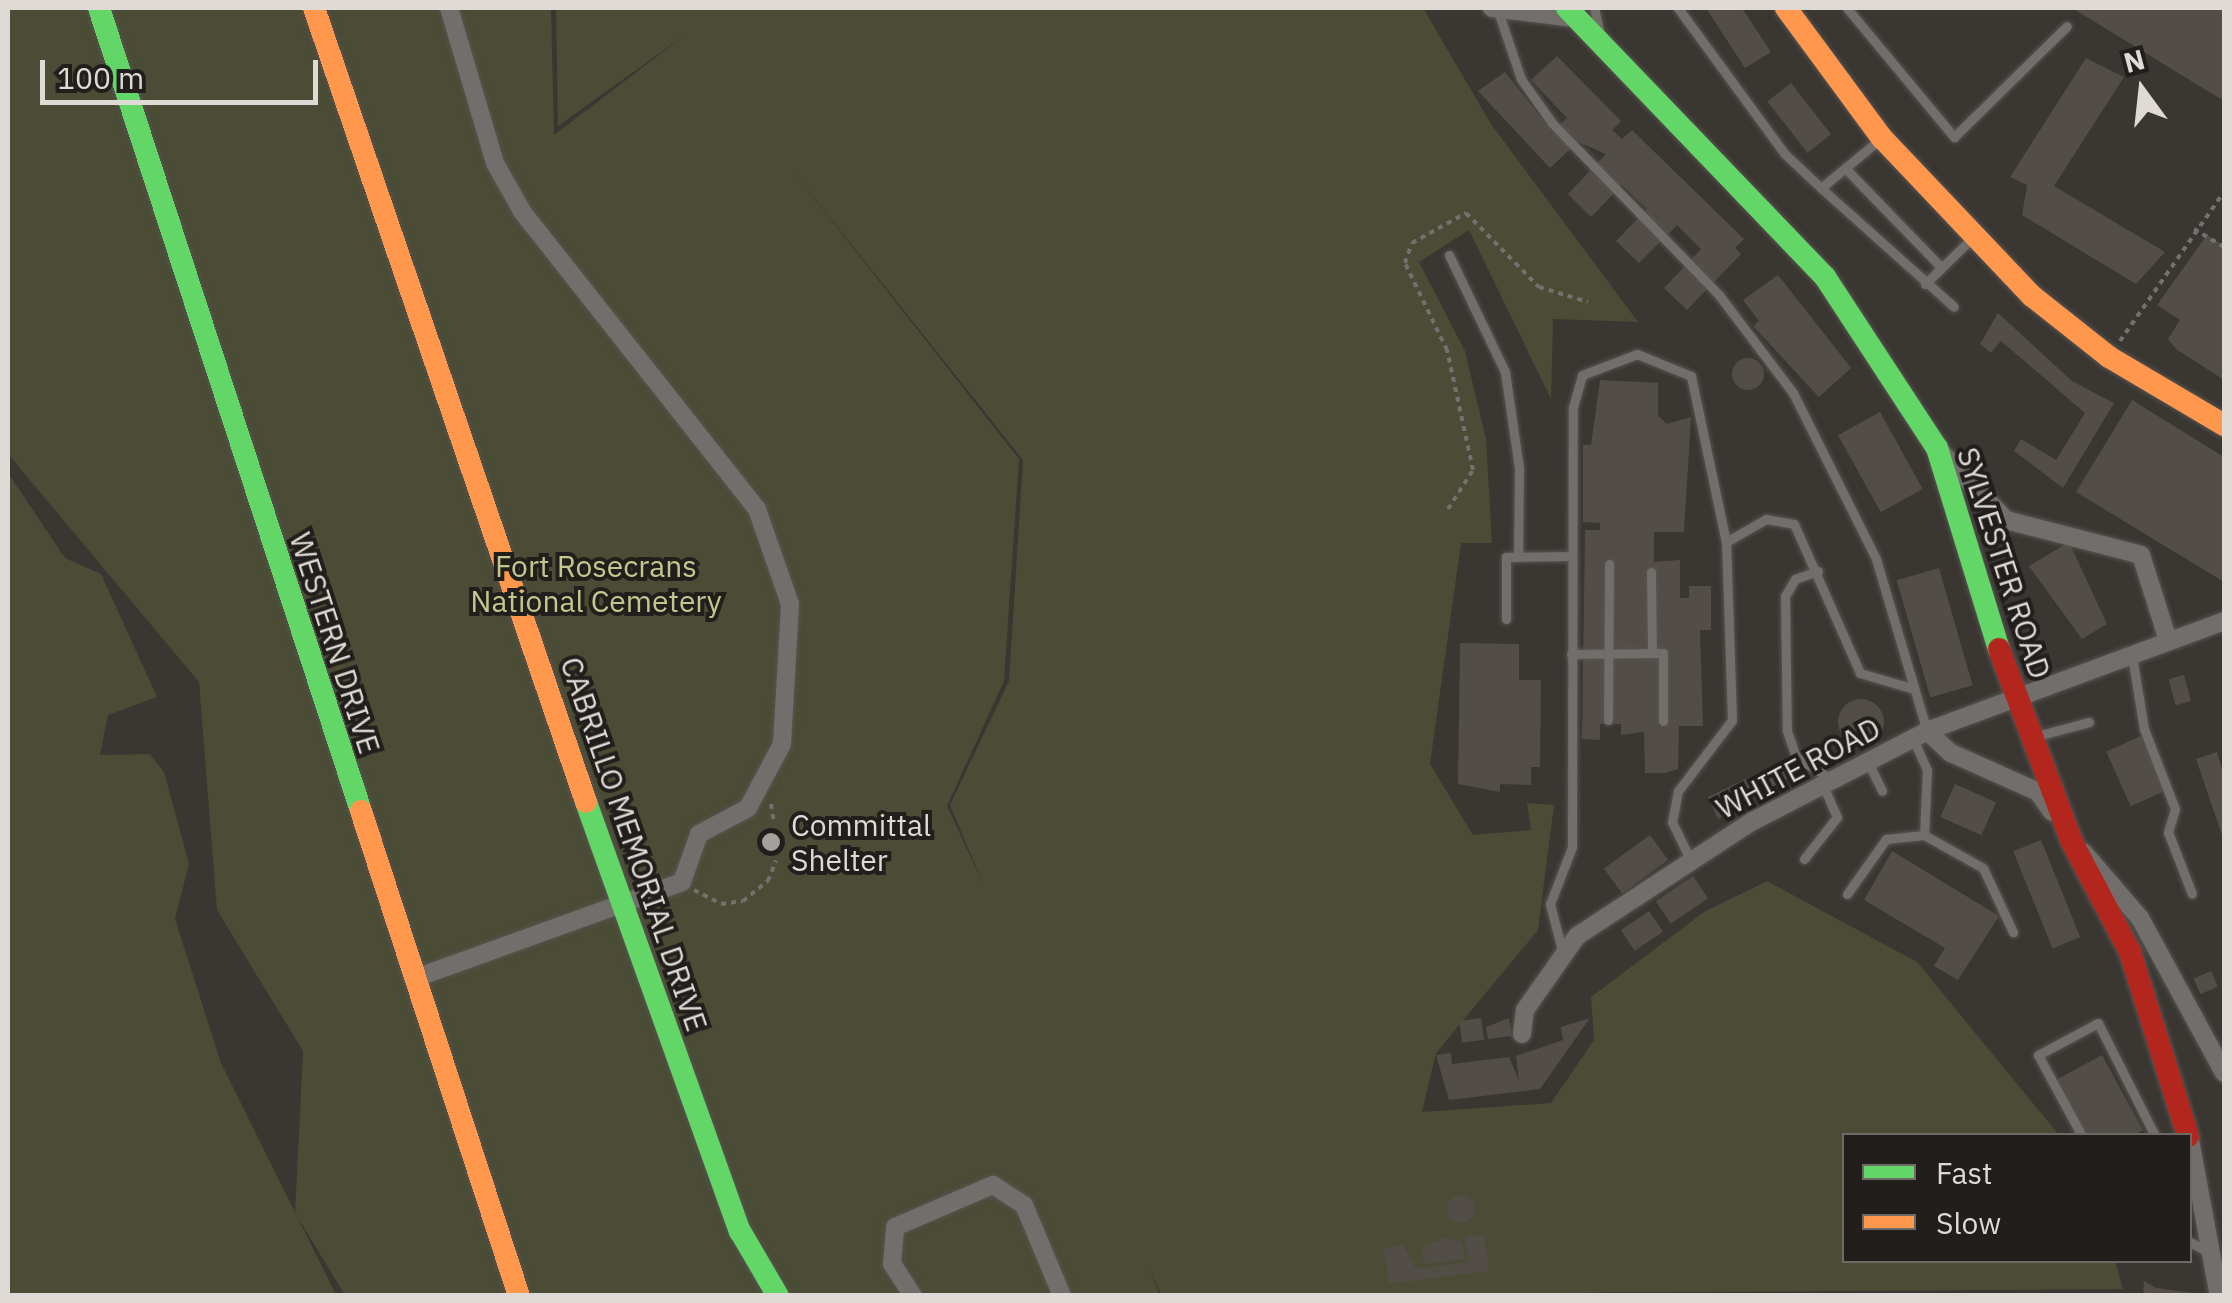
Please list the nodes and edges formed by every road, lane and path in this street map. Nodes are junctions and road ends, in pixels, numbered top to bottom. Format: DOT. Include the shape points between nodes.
graph roads {
  1 [pos="99,8"];
  2 [pos="314,8"];
  3 [pos="449,8"];
  4 [pos="1678,8"];
  5 [pos="1786,8"];
  6 [pos="1847,8"];
  7 [pos="1495,11"];
  8 [pos="1578,11"];
  9 [pos="2067,26"];
  10 [pos="1882,138"];
  11 [pos="1845,168"];
  12 [pos="1821,188"];
  13 [pos="2224,192"];
  14 [pos="2194,229"];
  15 [pos="1974,236"];
  16 [pos="2224,247"];
  17 [pos="1449,254"];
  18 [pos="1942,268"];
  19 [pos="1925,284"];
  20 [pos="1954,308"];
  21 [pos="2109,357"];
  22 [pos="2224,426"];
  23 [pos="1937,448"];
  24 [pos="1726,542"];
  25 [pos="1572,556"];
  26 [pos="1518,557"];
  27 [pos="1609,564"];
  28 [pos="1818,571"];
  29 [pos="1651,572"];
  30 [pos="1506,619"];
  31 [pos="2224,621"];
  32 [pos="2168,640"];
  33 [pos="1609,653"];
  34 [pos="1652,653"];
  35 [pos="1571,654"];
  36 [pos="2132,654"];
  37 [pos="1914,690"];
  38 [pos="2014,696"];
  39 [pos="1608,720"];
  40 [pos="1663,721"];
  41 [pos="2089,722"];
  42 [pos="1920,734"];
  43 [pos="2030,738"];
  44 [pos="1867,760"];
  45 [pos="1827,781"];
  46 [pos="1882,791"];
  47 [pos="1924,835"];
  48 [pos="2072,842"];
  49 [pos="1690,859"];
  50 [pos="1804,859"];
  51 [pos="776,860"];
  52 [pos="682,882"];
  53 [pos="1848,894"];
  54 [pos="2192,894"];
  55 [pos="622,907"];
  56 [pos="2013,932"];
  57 [pos="1563,954"];
  58 [pos="413,979"];
  59 [pos="1522,1034"];
  60 [pos="2224,1073"];
  61 [pos="2180,1111"];
  62 [pos="2153,1123"];
  63 [pos="2080,1133"];
  64 [pos="2155,1133"];
  65 [pos="2187,1133"];
  66 [pos="2192,1152"];
  67 [pos="2192,1245"];
  68 [pos="2214,1252"];
  69 [pos="518,1296"];
  70 [pos="778,1296"];
  71 [pos="913,1296"];
  72 [pos="1062,1296"];
  73 [pos="2219,1296"];
  1 -- 58 [label="street, WESTERN DRIVE"];
  2 -- 55 [label="street, CABRILLO MEMORIAL DRIVE"];
  3 -- 52 [label="street" via="495,163 522,211 757,509 779,561 790,604 782,744 748,808 699,834"];
  4 -- 12 [label="lane" via="1785,154"];
  5 -- 10 [label="street"];
  6 -- 9 [label="lane" via="1954,137"];
  7 -- 8 [label="street"];
  7 -- 37 [label="lane" via="1521,80 1552,123 1719,295 1793,393 1876,559"];
  8 -- 23 [label="street, SYLVESTER ROAD" via="1603,48 1825,278"];
  10 -- 11 [label="lane"];
  10 -- 15 [label="street"];
  11 -- 12 [label="lane"];
  11 -- 18 [label="lane"];
  12 -- 19 [label="lane"];
  13 -- 14 [label="path"];
  14 -- 16 [label="path"];
  14 -- 21 [label="path"];
  15 -- 18 [label="lane"];
  15 -- 21 [label="street"];
  17 -- 26 [label="lane" via="1504,372 1519,468"];
  18 -- 19 [label="lane"];
  19 -- 20 [label="lane"];
  21 -- 22 [label="street"];
  23 -- 32 [label="street" via="2006,520 2141,555"];
  23 -- 38 [label="street, SYLVESTER ROAD"];
  24 -- 25 [label="lane" via="1691,376 1637,354 1582,375 1573,408"];
  24 -- 28 [label="lane" via="1766,519 1794,524"];
  24 -- 49 [label="lane" via="1732,720 1678,791 1672,822"];
  25 -- 26 [label="lane"];
  25 -- 35 [label="lane"];
  26 -- 30 [label="lane" via="1506,557"];
  27 -- 33 [label="lane"];
  28 -- 37 [label="lane" via="1860,673"];
  28 -- 45 [label="lane" via="1796,579 1785,596 1788,731 1796,757"];
  29 -- 34 [label="lane"];
  31 -- 32 [label="street, WHITE ROAD"];
  32 -- 36 [label="street, WHITE ROAD"];
  33 -- 34 [label="lane"];
  33 -- 35 [label="lane"];
  33 -- 39 [label="lane"];
  34 -- 40 [label="lane" via="1663,652"];
  35 -- 57 [label="lane" via="1572,847 1550,904"];
  36 -- 38 [label="street, WHITE ROAD"];
  36 -- 54 [label="lane" via="2144,728 2175,809 2168,832"];
  37 -- 42 [label="lane"];
  38 -- 42 [label="street, WHITE ROAD"];
  38 -- 43 [label="street, SYLVESTER ROAD"];
  41 -- 43 [label="lane"];
  42 -- 44 [label="street, WHITE ROAD"];
  42 -- 47 [label="lane" via="1927,770"];
  42 -- 48 [label="street, SYLVESTER ROAD" via="2038,792"];
  43 -- 48 [label="street, SYLVESTER ROAD"];
  44 -- 45 [label="street, WHITE ROAD"];
  44 -- 46 [label="lane"];
  45 -- 49 [label="street, WHITE ROAD"];
  45 -- 50 [label="lane" via="1837,817"];
  47 -- 53 [label="lane" via="1886,839"];
  47 -- 56 [label="lane" via="1983,868"];
  48 -- 60 [label="street" via="2140,918"];
  48 -- 61 [label="street, SYLVESTER ROAD" via="2130,952"];
  49 -- 57 [label="street, WHITE ROAD"];
  51 -- 52 [label="path" via="768,881 742,901 708,900"];
  52 -- 55 [label="street"];
  55 -- 58 [label="street"];
  55 -- 70 [label="street, CABRILLO MEMORIAL DRIVE" via="740,1231"];
  57 -- 59 [label="street, WHITE ROAD" via="1525,1010"];
  58 -- 69 [label="street, WESTERN DRIVE"];
  61 -- 62 [label="lane"];
  61 -- 65 [label="street, SYLVESTER ROAD"];
  62 -- 63 [label="lane" via="2098,1022 2038,1055"];
  62 -- 64 [label="lane"];
  66 -- 68 [label="street, SYLVESTER ROAD"];
  67 -- 68 [label="lane" via="2200,1255"];
  68 -- 73 [label="street, SYLVESTER ROAD"];
  71 -- 72 [label="street" via="892,1264 895,1227 994,1185 1024,1205"];
}
